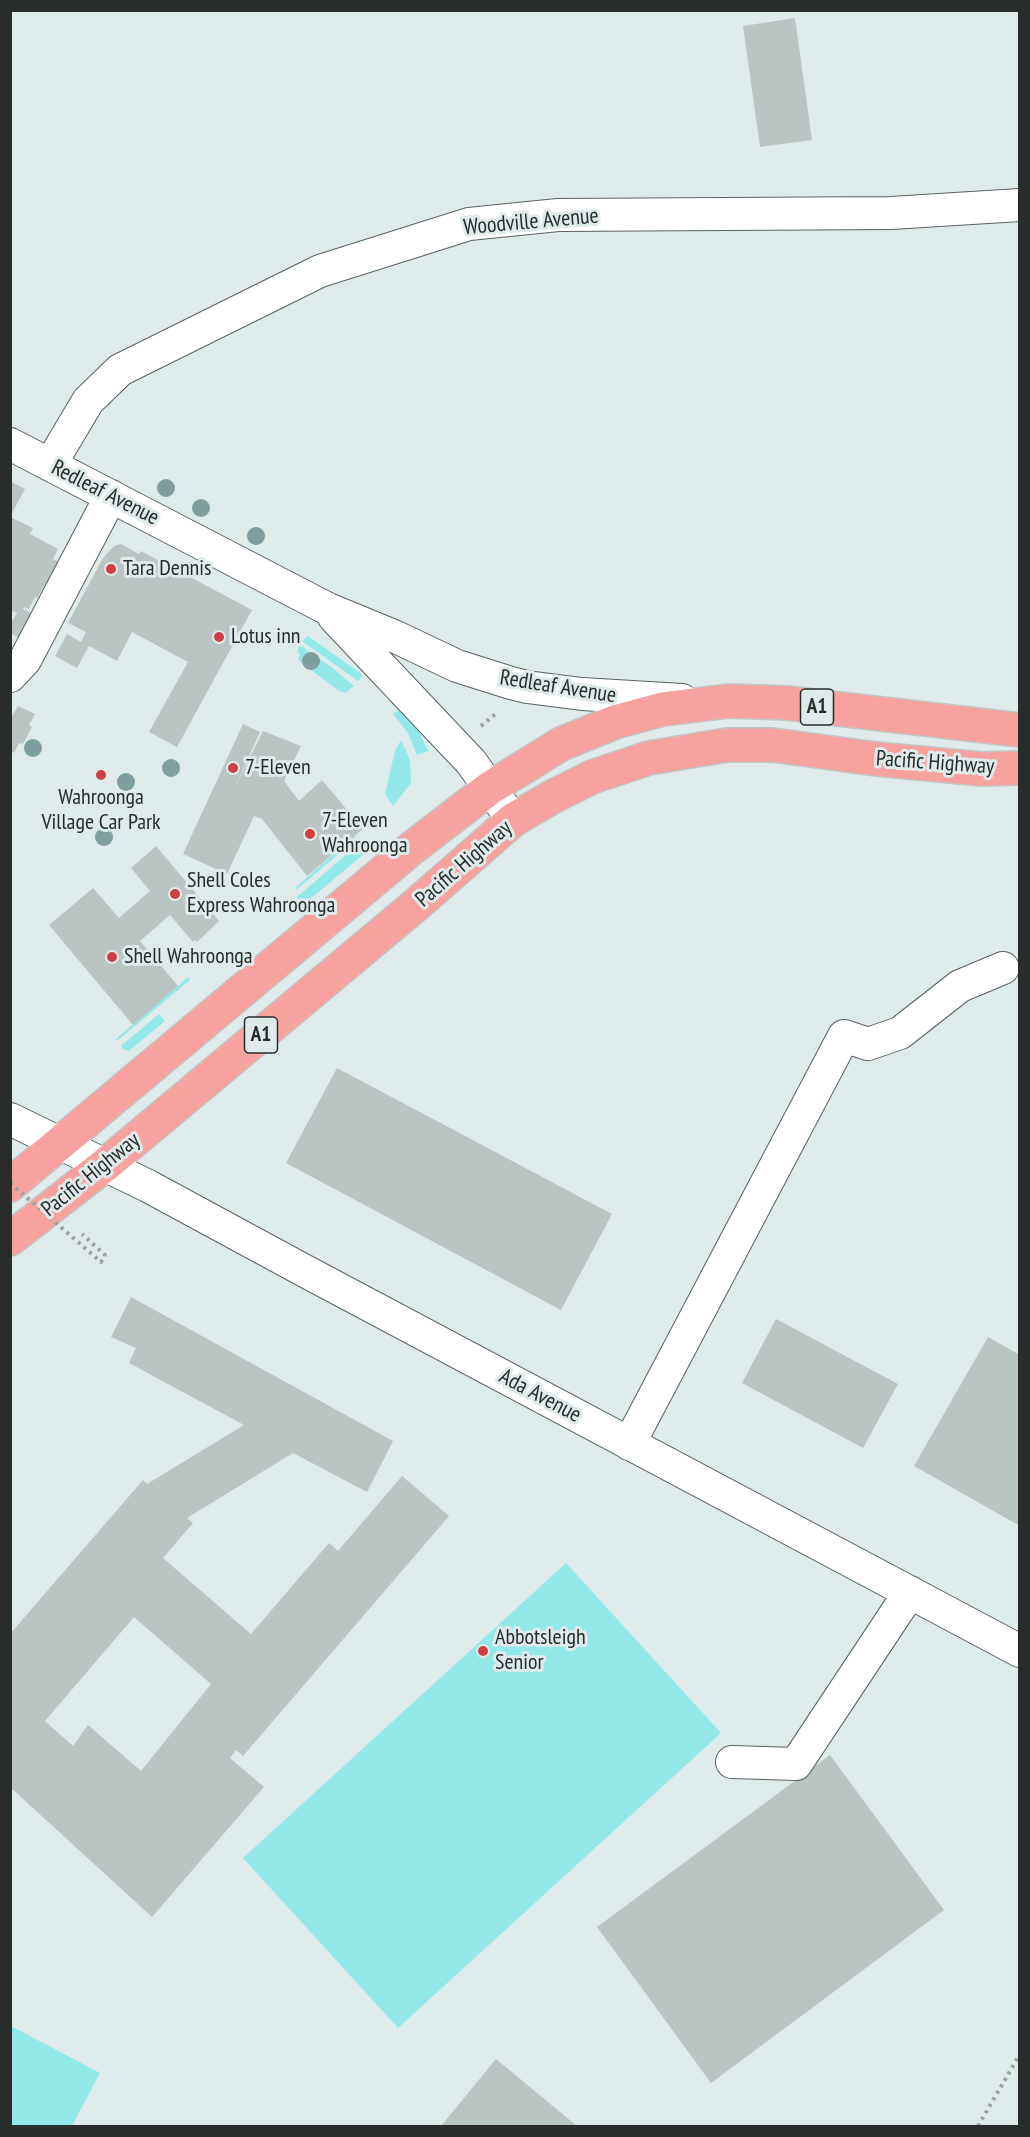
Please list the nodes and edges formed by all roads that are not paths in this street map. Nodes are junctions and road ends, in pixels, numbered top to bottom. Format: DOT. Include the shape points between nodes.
graph roads {
  1 [pos="1020,205"];
  2 [pos="10,444"];
  3 [pos="50,465"];
  4 [pos="111,496"];
  5 [pos="328,609"];
  6 [pos="10,676"];
  7 [pos="729,700"];
  8 [pos="1020,730"];
  9 [pos="1020,768"];
  10 [pos="490,788"];
  11 [pos="513,820"];
  12 [pos="1003,968"];
  13 [pos="10,1119"];
  14 [pos="60,1144"];
  15 [pos="105,1165"];
  16 [pos="10,1184"];
  17 [pos="10,1239"];
  18 [pos="629,1444"];
  19 [pos="910,1592"];
  20 [pos="1020,1651"];
  21 [pos="732,1762"];
  1 -- 3 [label="street, Woodville Avenue" via="891,213 558,215 469,224 320,271 120,370 88,401"];
  2 -- 3 [label="street, Redleaf Avenue"];
  3 -- 4 [label="street, Redleaf Avenue"];
  4 -- 5 [label="street, Redleaf Avenue"];
  4 -- 6 [label="street" via="25,660"];
  5 -- 7 [label="street, Redleaf Avenue" via="457,666 511,684 626,698"];
  5 -- 10 [label="street, Redleaf Avenue" via="471,762"];
  7 -- 8 [label="highway, Pacific Highway / A1"];
  7 -- 10 [label="highway, Pacific Highway / A1" via="663,709 615,722 561,744"];
  9 -- 11 [label="highway, Pacific Highway / A1" via="982,769 773,745 727,745 649,759 592,777"];
  10 -- 11 [label="street, Redleaf Avenue"];
  10 -- 14 [label="highway, Pacific Highway / A1" via="411,849"];
  11 -- 15 [label="highway, Pacific Highway / A1"];
  12 -- 18 [label="street" via="960,986 900,1033 868,1044 843,1036"];
  13 -- 14 [label="street, Ada Avenue"];
  14 -- 15 [label="street, Ada Avenue"];
  14 -- 16 [label="highway, Pacific Highway / A1"];
  15 -- 17 [label="highway, Pacific Highway / A1"];
  15 -- 18 [label="street, Ada Avenue"];
  18 -- 19 [label="street, Ada Avenue"];
  19 -- 20 [label="street, Ada Avenue"];
  19 -- 21 [label="street" via="796,1764"];
}
